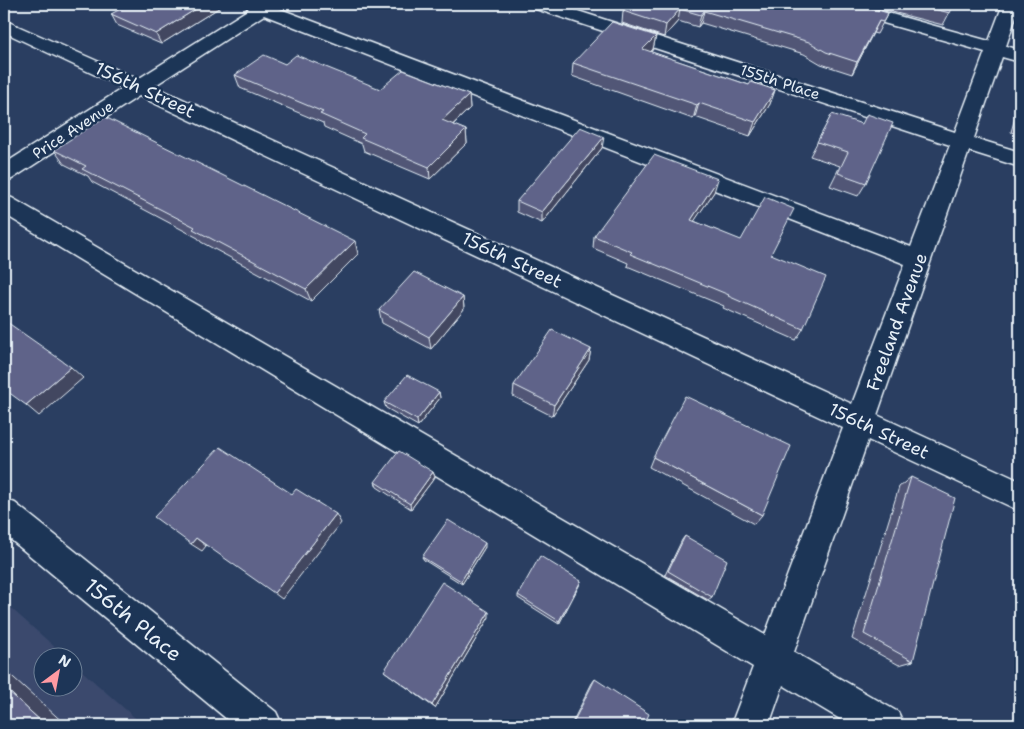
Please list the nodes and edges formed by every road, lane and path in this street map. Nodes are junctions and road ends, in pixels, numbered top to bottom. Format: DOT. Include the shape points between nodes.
graph roads {
  1 [pos="539,4"];
  2 [pos="837,4"];
  3 [pos="1012,4"];
  4 [pos="261,5"];
  5 [pos="4,25"];
  6 [pos="1008,52"];
  7 [pos="138,87"];
  8 [pos="962,141"];
  9 [pos="1020,160"];
  10 [pos="4,174"];
  11 [pos="4,204"];
  12 [pos="919,260"];
  13 [pos="860,422"];
  14 [pos="1020,496"];
  15 [pos="4,514"];
  16 [pos="774,659"];
  17 [pos="263,725"];
  18 [pos="750,725"];
  19 [pos="885,725"];
  1 -- 8 [label="street, 155th Place"];
  2 -- 6 [label="street"];
  3 -- 6 [label="street, Freeland Avenue"];
  4 -- 7 [label="street, Price Avenue"];
  4 -- 12 [label="street"];
  5 -- 7 [label="street, 156th Street"];
  6 -- 8 [label="street, Freeland Avenue"];
  7 -- 10 [label="street, Price Avenue"];
  7 -- 13 [label="street, 156th Street"];
  8 -- 9 [label="street, 155th Place"];
  8 -- 12 [label="street, Freeland Avenue"];
  11 -- 16 [label="street"];
  12 -- 13 [label="street, Freeland Avenue"];
  13 -- 14 [label="street, 156th Street"];
  13 -- 16 [label="street, Freeland Avenue"];
  15 -- 17 [label="street, 156th Place"];
  16 -- 18 [label="street, Freeland Avenue"];
  16 -- 19 [label="street"];
}
